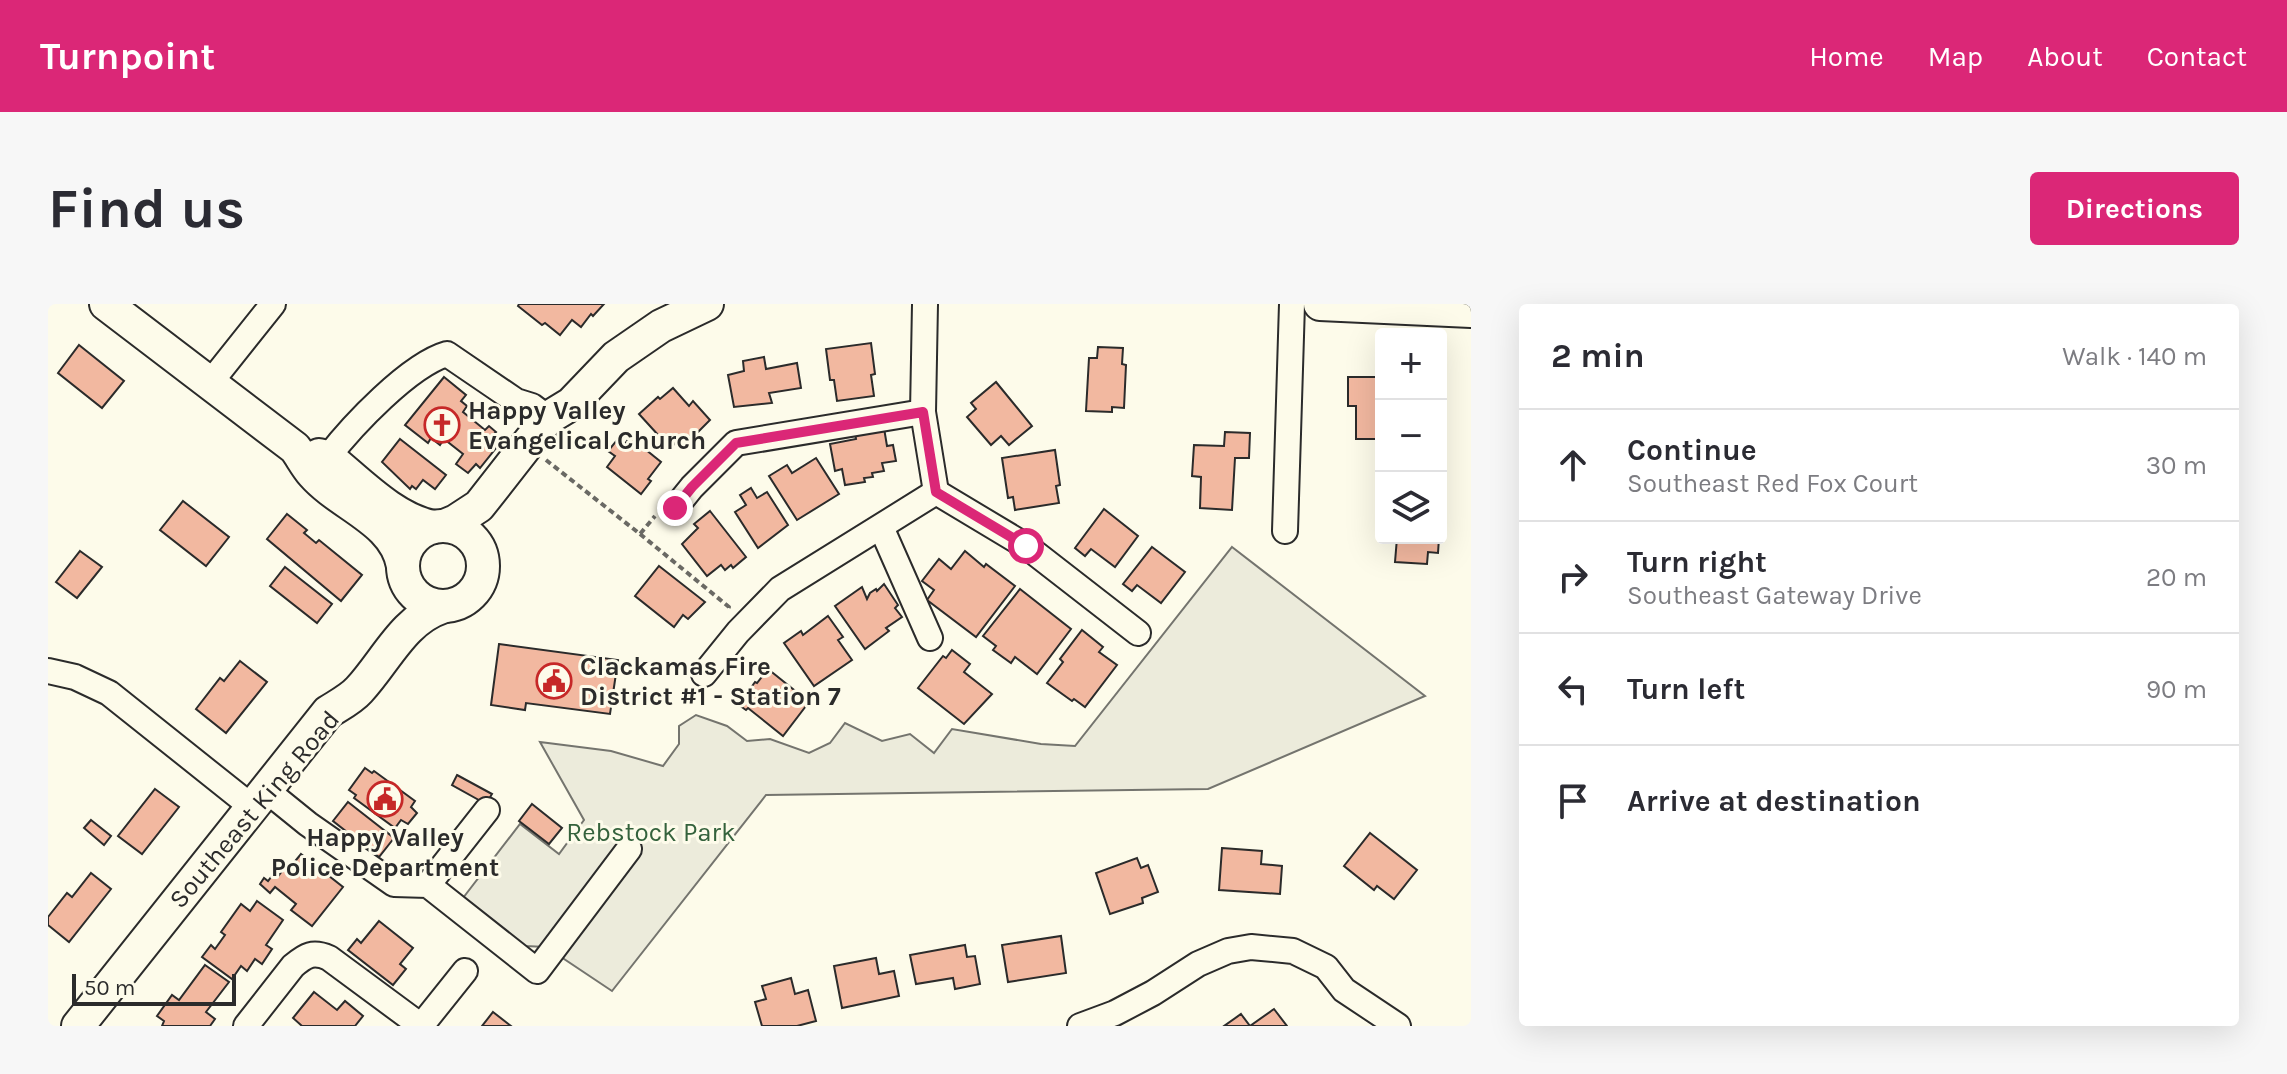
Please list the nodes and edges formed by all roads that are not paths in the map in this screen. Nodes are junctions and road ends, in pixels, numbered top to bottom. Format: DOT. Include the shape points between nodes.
graph roads {
  1 [pos="106,304"];
  2 [pos="273,304"];
  3 [pos="707,304"];
  4 [pos="925,304"];
  5 [pos="1292,304"];
  6 [pos="1320,304"];
  7 [pos="1471,311"];
  8 [pos="210,383"];
  9 [pos="560,411"];
  10 [pos="923,412"];
  11 [pos="295,448"];
  12 [pos="328,457"];
  13 [pos="936,492"];
  14 [pos="675,508"];
  15 [pos="438,527"];
  16 [pos="881,527"];
  17 [pos="1285,531"];
  18 [pos="482,556"];
  19 [pos="404,571"];
  20 [pos="442,607"];
  21 [pos="1138,633"];
  22 [pos="930,638"];
  23 [pos="48,671"];
  24 [pos="704,674"];
  25 [pos="328,712"];
  26 [pos="259,799"];
  27 [pos="487,810"];
  28 [pos="629,849"];
  29 [pos="428,885"];
  30 [pos="465,971"];
  31 [pos="78,1026"];
  32 [pos="246,1026"];
  33 [pos="421,1026"];
  34 [pos="1080,1026"];
  35 [pos="1398,1026"];
  1 -- 8 [label="main road"];
  2 -- 8 [label="street"];
  3 -- 9 [label="main road" via="641,338"];
  4 -- 10 [label="street"];
  5 -- 17 [label="street"];
  6 -- 7 [label="main road"];
  8 -- 11 [label="main road"];
  9 -- 12 [label="street" via="516,401 447,354 411,372"];
  9 -- 15 [label="main road" via="479,506"];
  9 -- 18 [label="main road" via="565,430 495,520"];
  10 -- 13 [label="street"];
  10 -- 14 [label="street" via="736,443"];
  11 -- 12 [label="main road"];
  11 -- 19 [label="main road" via="314,474 388,533 400,550"];
  12 -- 15 [label="main road" via="403,516"];
  13 -- 16 [label="street"];
  13 -- 21 [label="street" via="1026,546"];
  15 -- 18 [label="main road" via="464,532"];
  15 -- 19 [label="main road" via="415,537"];
  16 -- 22 [label="street"];
  16 -- 24 [label="street" via="780,589"];
  18 -- 20 [label="main road" via="482,577 471,595"];
  19 -- 20 [label="main road" via="414,594"];
  19 -- 25 [label="main road" via="394,611 341,679"];
  20 -- 25 [label="main road, Southeast King Road" via="411,625 357,693"];
  23 -- 26 [label="street" via="109,693"];
  25 -- 26 [label="main road, Southeast King Road"];
  26 -- 29 [label="street" via="308,824 394,884"];
  26 -- 31 [label="main road, Southeast King Road"];
  27 -- 29 [label="street"];
  28 -- 29 [label="street" via="537,971"];
  30 -- 33 [label="street"];
  32 -- 33 [label="street" via="293,966 318,953"];
  34 -- 35 [label="street" via="1115,1013 1198,964 1251,947 1293,951 1326,967 1344,990"];
}
